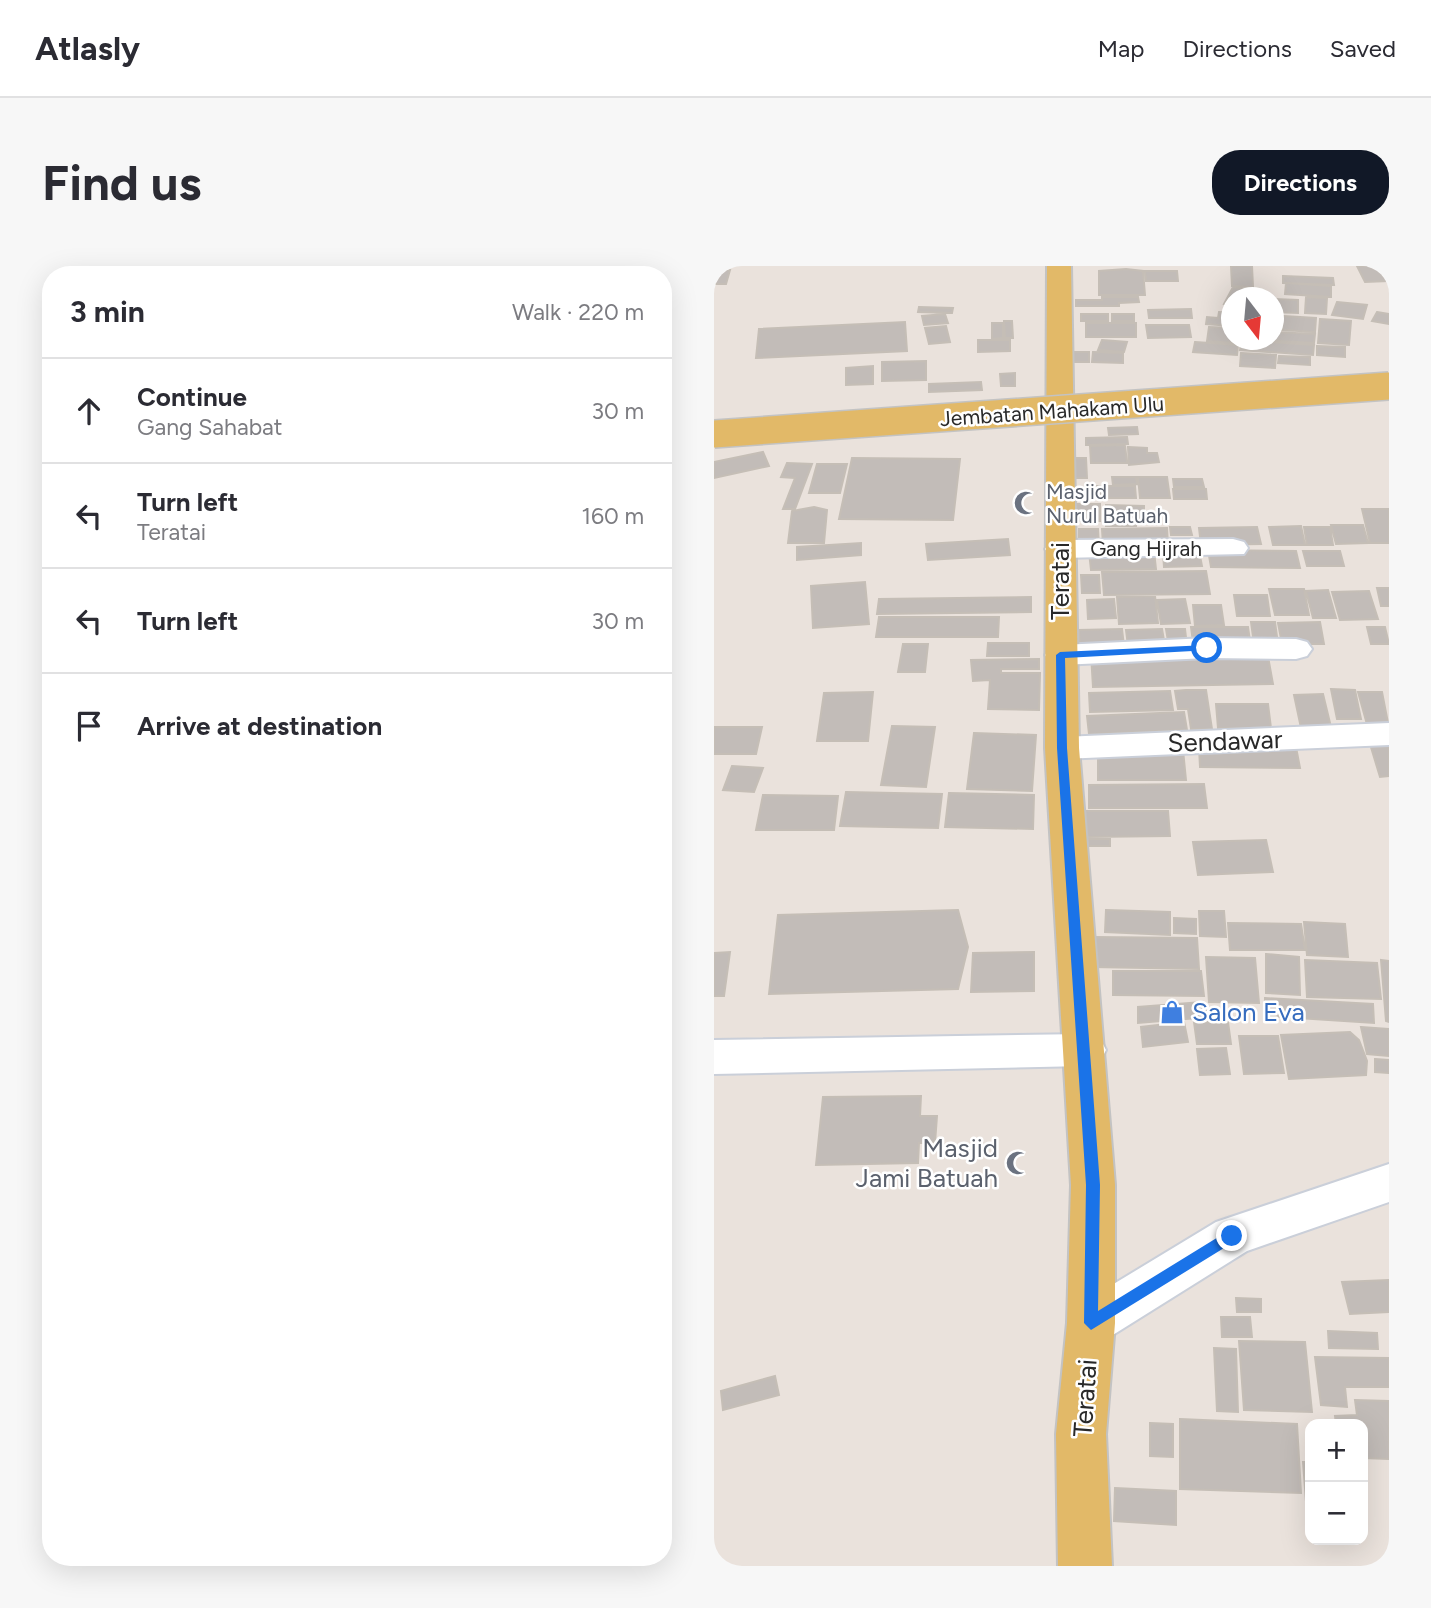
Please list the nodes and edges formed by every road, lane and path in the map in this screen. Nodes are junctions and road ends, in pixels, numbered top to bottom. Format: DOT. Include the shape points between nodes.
graph roads {
  1 [pos="1059,266"];
  2 [pos="1389,386"];
  3 [pos="714,434"];
  4 [pos="1233,548"];
  5 [pos="1060,549"];
  6 [pos="1296,649"];
  7 [pos="1060,655"];
  8 [pos="1389,734"];
  9 [pos="1062,748"];
  10 [pos="1085,1050"];
  11 [pos="714,1057"];
  12 [pos="1389,1184"];
  13 [pos="1091,1323"];
  14 [pos="1085,1566"];
  1 -- 5 [label="main road, Teratai"];
  2 -- 3 [label="main road, Jembatan Mahakam Ulu, bridge"];
  4 -- 5 [label="street, Gang Hijrah"];
  5 -- 7 [label="main road, Teratai"];
  6 -- 7 [label="street"];
  7 -- 9 [label="main road, Teratai"];
  8 -- 9 [label="street, Sendawar"];
  9 -- 10 [label="main road, Teratai"];
  10 -- 11 [label="street"];
  10 -- 13 [label="main road, Teratai" via="1093,1185"];
  12 -- 13 [label="street" via="1232,1236"];
  13 -- 14 [label="main road, Teratai" via="1081,1434"];
}
